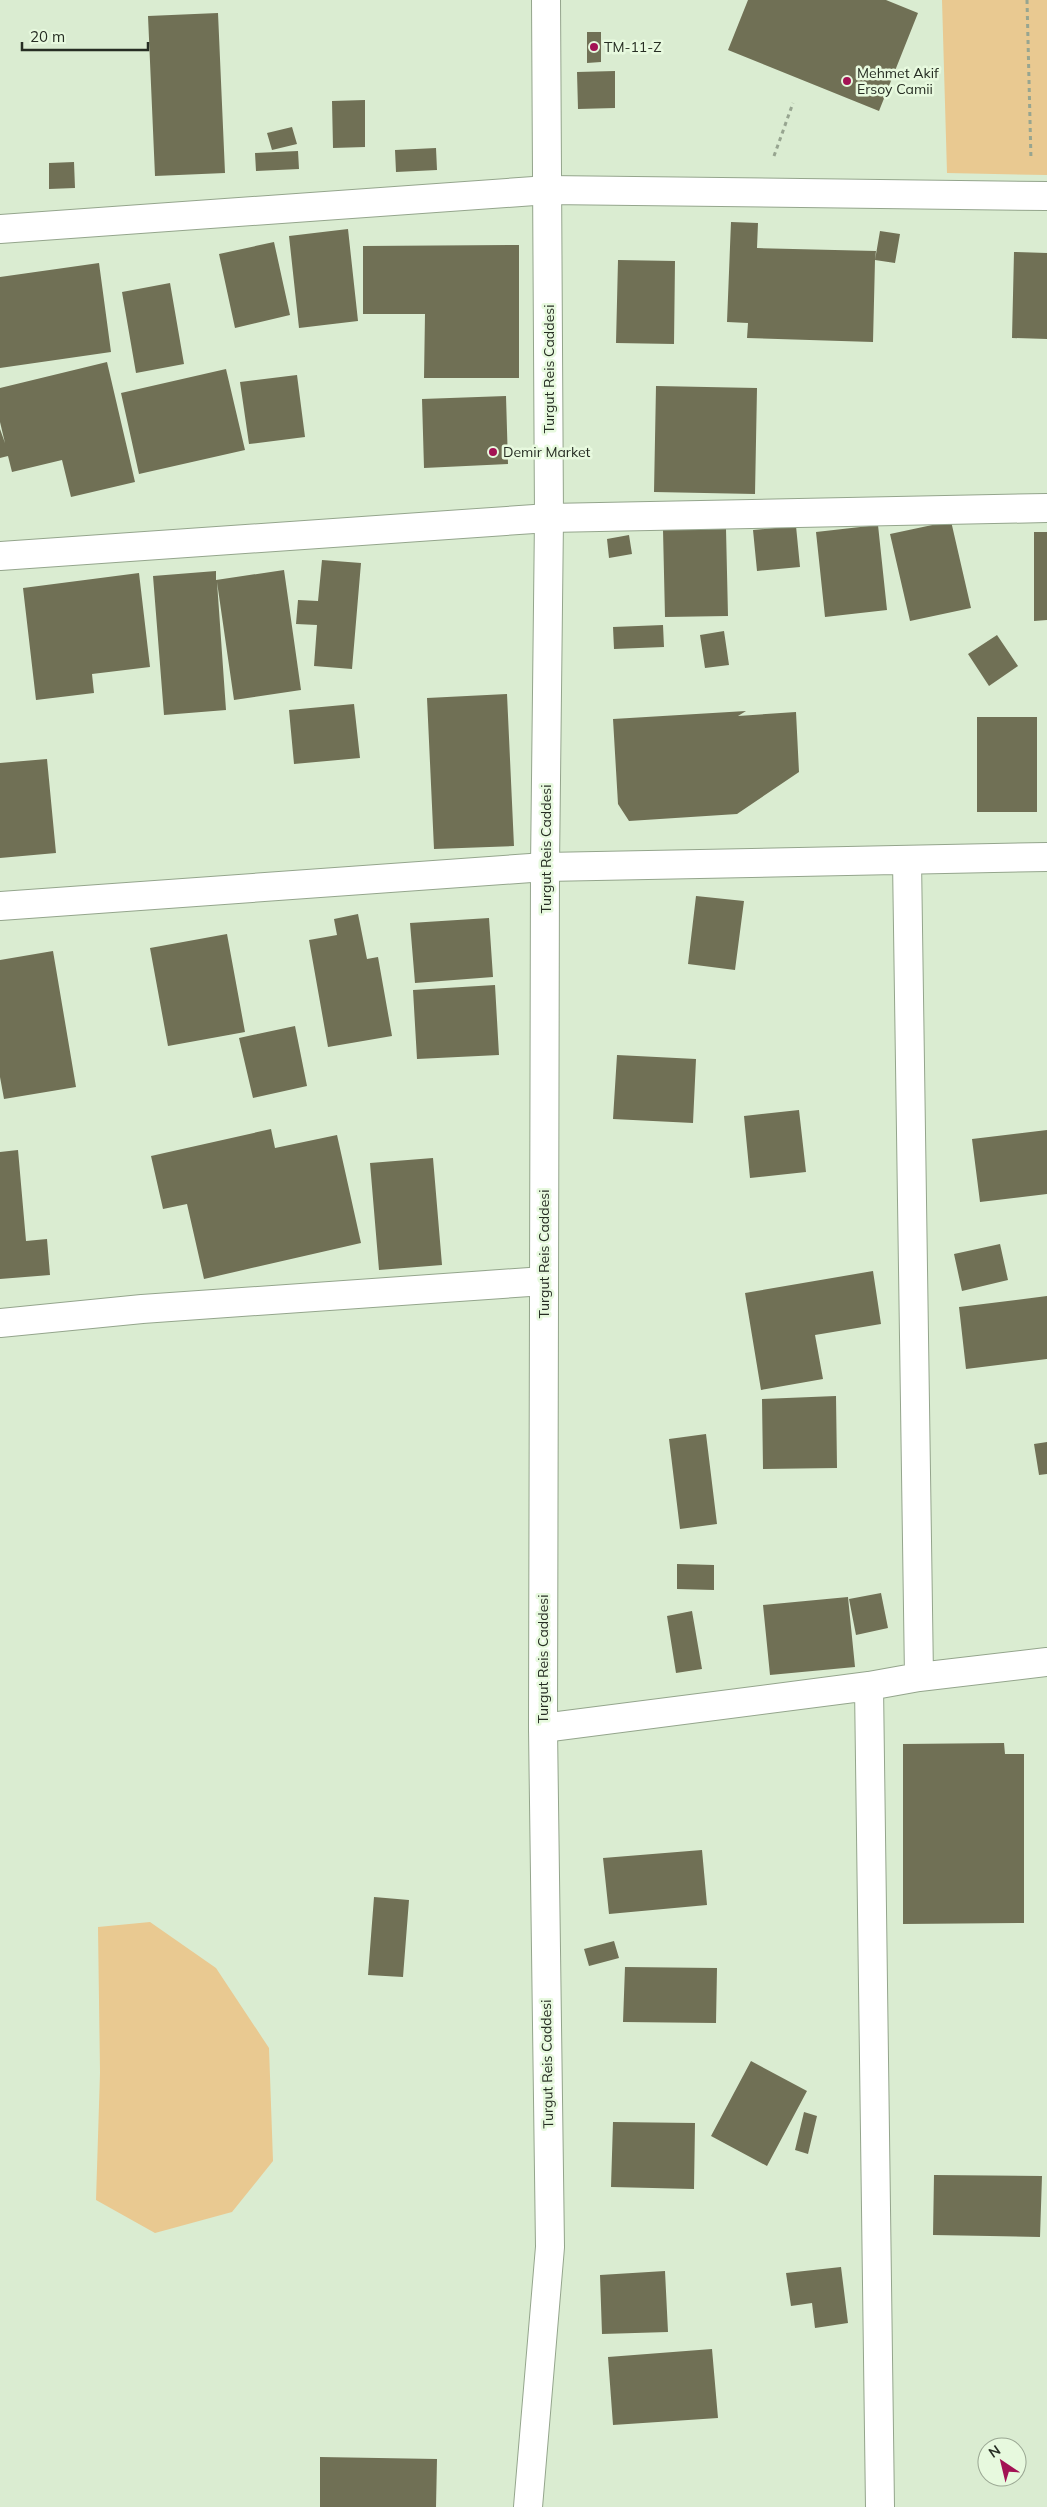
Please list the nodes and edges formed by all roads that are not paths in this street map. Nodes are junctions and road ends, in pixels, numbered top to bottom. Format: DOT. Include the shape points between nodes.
graph roads {
  1 [pos="546,0"];
  2 [pos="548,190"];
  3 [pos="1039,196"];
  4 [pos="0,229"];
  5 [pos="1047,508"];
  6 [pos="549,518"];
  7 [pos="0,556"];
  8 [pos="1047,857"];
  9 [pos="907,860"];
  10 [pos="546,867"];
  11 [pos="0,906"];
  12 [pos="544,1281"];
  13 [pos="0,1323"];
  14 [pos="1047,1662"];
  15 [pos="919,1677"];
  16 [pos="869,1686"];
  17 [pos="543,1728"];
  18 [pos="528,2507"];
  19 [pos="880,2507"];
  1 -- 2 [label="street, Turgut Reis Caddesi"];
  2 -- 3 [label="street"];
  2 -- 4 [label="street"];
  2 -- 6 [label="street, Turgut Reis Caddesi"];
  5 -- 6 [label="street"];
  6 -- 7 [label="street"];
  6 -- 10 [label="street, Turgut Reis Caddesi"];
  8 -- 9 [label="street"];
  9 -- 10 [label="street"];
  9 -- 15 [label="street"];
  10 -- 11 [label="street"];
  10 -- 12 [label="street, Turgut Reis Caddesi"];
  12 -- 13 [label="street" via="142,1309"];
  12 -- 17 [label="street, Turgut Reis Caddesi"];
  14 -- 15 [label="street"];
  15 -- 16 [label="street"];
  16 -- 17 [label="street"];
  16 -- 19 [label="street"];
  17 -- 18 [label="street, Turgut Reis Caddesi" via="550,2246"];
}
